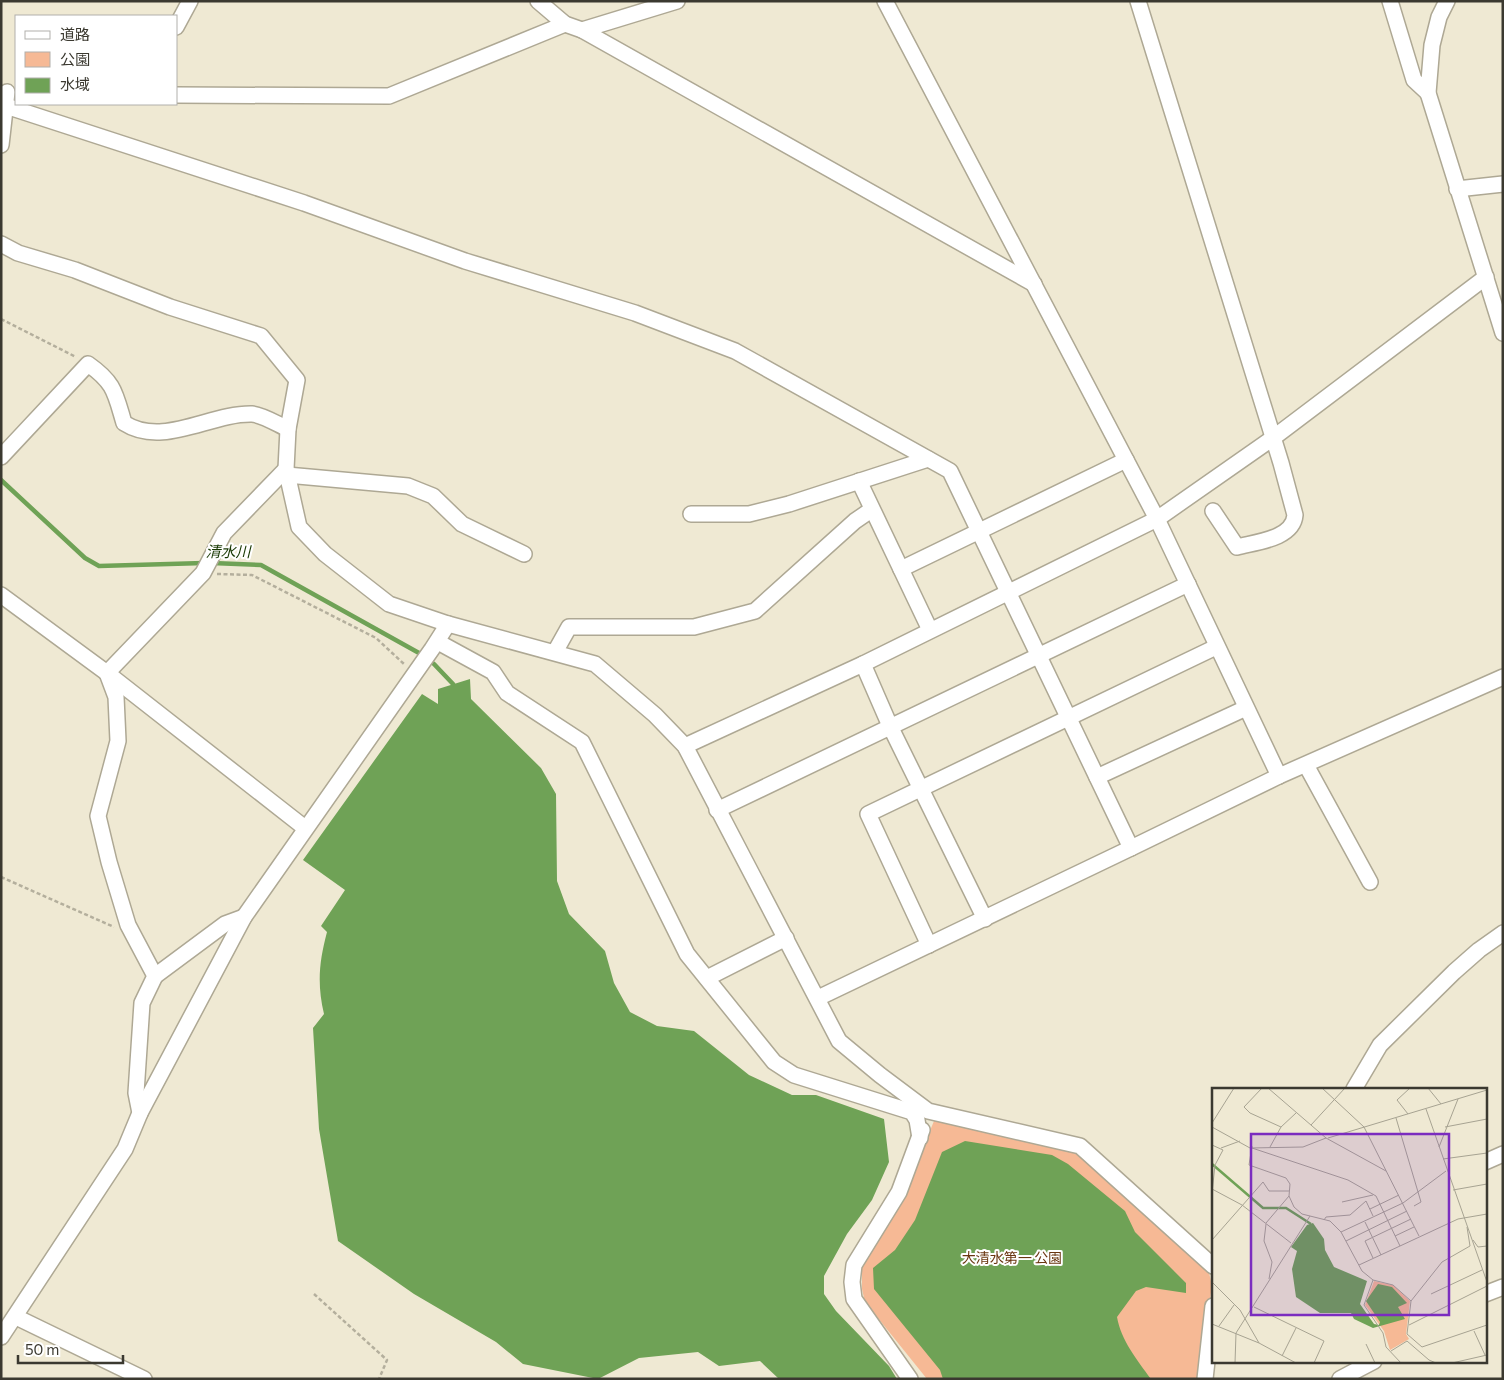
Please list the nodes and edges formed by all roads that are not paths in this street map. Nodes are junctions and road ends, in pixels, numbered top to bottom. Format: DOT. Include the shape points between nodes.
graph roads {
  1 [pos="190,1"];
  2 [pos="538,1"];
  3 [pos="677,1"];
  4 [pos="885,1"];
  5 [pos="1138,1"];
  6 [pos="1390,1"];
  7 [pos="1447,1"];
  8 [pos="178,23"];
  9 [pos="565,24"];
  10 [pos="582,30"];
  11 [pos="1428,93"];
  12 [pos="178,95"];
  13 [pos="8,97"];
  14 [pos="31,105"];
  15 [pos="1,145"];
  16 [pos="1503,184"];
  17 [pos="1457,188"];
  18 [pos="1,244"];
  19 [pos="1486,277"];
  20 [pos="1034,284"];
  21 [pos="1503,333"];
  22 [pos="288,429"];
  23 [pos="1273,438"];
  24 [pos="1,457"];
  25 [pos="928,459"];
  26 [pos="1126,460"];
  27 [pos="286,472"];
  28 [pos="858,481"];
  29 [pos="871,510"];
  30 [pos="1214,511"];
  31 [pos="691,514"];
  32 [pos="1157,520"];
  33 [pos="978,532"];
  34 [pos="524,554"];
  35 [pos="901,568"];
  36 [pos="1188,584"];
  37 [pos="1010,593"];
  38 [pos="1,595"];
  39 [pos="448,624"];
  40 [pos="930,630"];
  41 [pos="435,646"];
  42 [pos="1216,647"];
  43 [pos="555,652"];
  44 [pos="1039,655"];
  45 [pos="863,664"];
  46 [pos="108,673"];
  47 [pos="1503,677"];
  48 [pos="1246,708"];
  49 [pos="1068,717"];
  50 [pos="890,726"];
  51 [pos="685,746"];
  52 [pos="1306,765"];
  53 [pos="1279,776"];
  54 [pos="1097,777"];
  55 [pos="922,788"];
  56 [pos="717,810"];
  57 [pos="304,828"];
  58 [pos="1131,848"];
  59 [pos="1370,882"];
  60 [pos="244,917"];
  61 [pos="985,919"];
  62 [pos="1503,933"];
  63 [pos="786,938"];
  64 [pos="929,945"];
  65 [pos="156,976"];
  66 [pos="707,978"];
  67 [pos="818,998"];
  68 [pos="1355,1088"];
  69 [pos="928,1111"];
  70 [pos="140,1113"];
  71 [pos="920,1138"];
  72 [pos="1503,1154"];
  73 [pos="1486,1162"];
  74 [pos="1212,1265"];
  75 [pos="1503,1286"];
  76 [pos="1486,1294"];
  77 [pos="1212,1315"];
  78 [pos="16,1317"];
  79 [pos="1,1337"];
  80 [pos="1372,1362"];
  81 [pos="144,1379"];
  82 [pos="910,1379"];
  83 [pos="1205,1379"];
  84 [pos="1340,1379"];
  1 -- 8 [label="street"];
  2 -- 9 [label="street"];
  3 -- 10 [label="street"];
  4 -- 20 [label="street"];
  5 -- 23 [label="street"];
  6 -- 11 [label="street" via="1414,80"];
  7 -- 11 [label="street" via="1432,45"];
  9 -- 10 [label="street"];
  9 -- 12 [label="street" via="389,96"];
  10 -- 20 [label="street"];
  11 -- 17 [label="street"];
  13 -- 15 [label="street"];
  14 -- 25 [label="street" via="465,261 636,312 690,333 735,351"];
  16 -- 17 [label="street"];
  17 -- 19 [label="street"];
  18 -- 22 [label="street" via="170,307 261,336 297,380"];
  19 -- 21 [label="street"];
  19 -- 23 [label="street"];
  20 -- 26 [label="street"];
  22 -- 24 [label="street" via="255,414 153,433 136,430 124,423 115,392 106,377 88,364"];
  22 -- 27 [label="street"];
  23 -- 30 [label="street" via="1295,515 1290,529 1236,547"];
  23 -- 32 [label="street"];
  25 -- 28 [label="street"];
  25 -- 33 [label="street" via="950,471"];
  26 -- 32 [label="street"];
  26 -- 33 [label="street"];
  27 -- 34 [label="street" via="408,486 433,496 462,524"];
  27 -- 39 [label="street" via="299,527 325,554 389,604"];
  27 -- 46 [label="street" via="224,533 204,572"];
  28 -- 29 [label="street"];
  28 -- 31 [label="street" via="749,514"];
  29 -- 35 [label="street"];
  29 -- 43 [label="street" via="755,611 694,627 569,627"];
  32 -- 36 [label="street"];
  32 -- 37 [label="street"];
  33 -- 35 [label="street"];
  33 -- 37 [label="street"];
  35 -- 40 [label="street"];
  36 -- 42 [label="street"];
  36 -- 44 [label="street"];
  37 -- 40 [label="street"];
  37 -- 44 [label="street"];
  38 -- 46 [label="street"];
  39 -- 41 [label="street"];
  39 -- 43 [label="street"];
  40 -- 45 [label="street"];
  41 -- 57 [label="street"];
  41 -- 66 [label="street" via="493,672 507,693 582,742 687,954"];
  42 -- 48 [label="street"];
  42 -- 49 [label="street"];
  43 -- 51 [label="street" via="595,664 655,715"];
  44 -- 49 [label="street"];
  44 -- 50 [label="street"];
  45 -- 50 [label="street"];
  45 -- 51 [label="street"];
  46 -- 57 [label="street"];
  46 -- 65 [label="street" via="116,697 118,741 98,816 128,925"];
  47 -- 52 [label="street"];
  48 -- 53 [label="street"];
  48 -- 54 [label="street"];
  49 -- 54 [label="street"];
  49 -- 55 [label="street"];
  50 -- 55 [label="street"];
  50 -- 56 [label="street"];
  51 -- 56 [label="street"];
  52 -- 53 [label="street"];
  52 -- 59 [label="street"];
  53 -- 58 [label="street"];
  54 -- 58 [label="street"];
  55 -- 61 [label="street"];
  55 -- 64 [label="street" via="868,814"];
  56 -- 63 [label="street"];
  57 -- 60 [label="street"];
  58 -- 61 [label="street"];
  60 -- 65 [label="street" via="225,924"];
  60 -- 70 [label="street"];
  61 -- 64 [label="street"];
  62 -- 68 [label="street" via="1478,950 1380,1044"];
  63 -- 66 [label="street"];
  63 -- 67 [label="street"];
  64 -- 67 [label="street"];
  65 -- 70 [label="street" via="142,1003 136,1093"];
  66 -- 71 [label="street" via="774,1062 794,1075 912,1112 918,1120"];
  67 -- 69 [label="street" via="840,1041"];
  69 -- 71 [label="street"];
  69 -- 74 [label="street" via="1080,1146"];
  70 -- 78 [label="street" via="125,1148"];
  71 -- 82 [label="street" via="899,1192 854,1265 852,1282 854,1298"];
  72 -- 73 [label="street"];
  75 -- 76 [label="street"];
  77 -- 83 [label="street"];
  78 -- 79 [label="street"];
  78 -- 81 [label="street"];
  80 -- 84 [label="street"];
}
